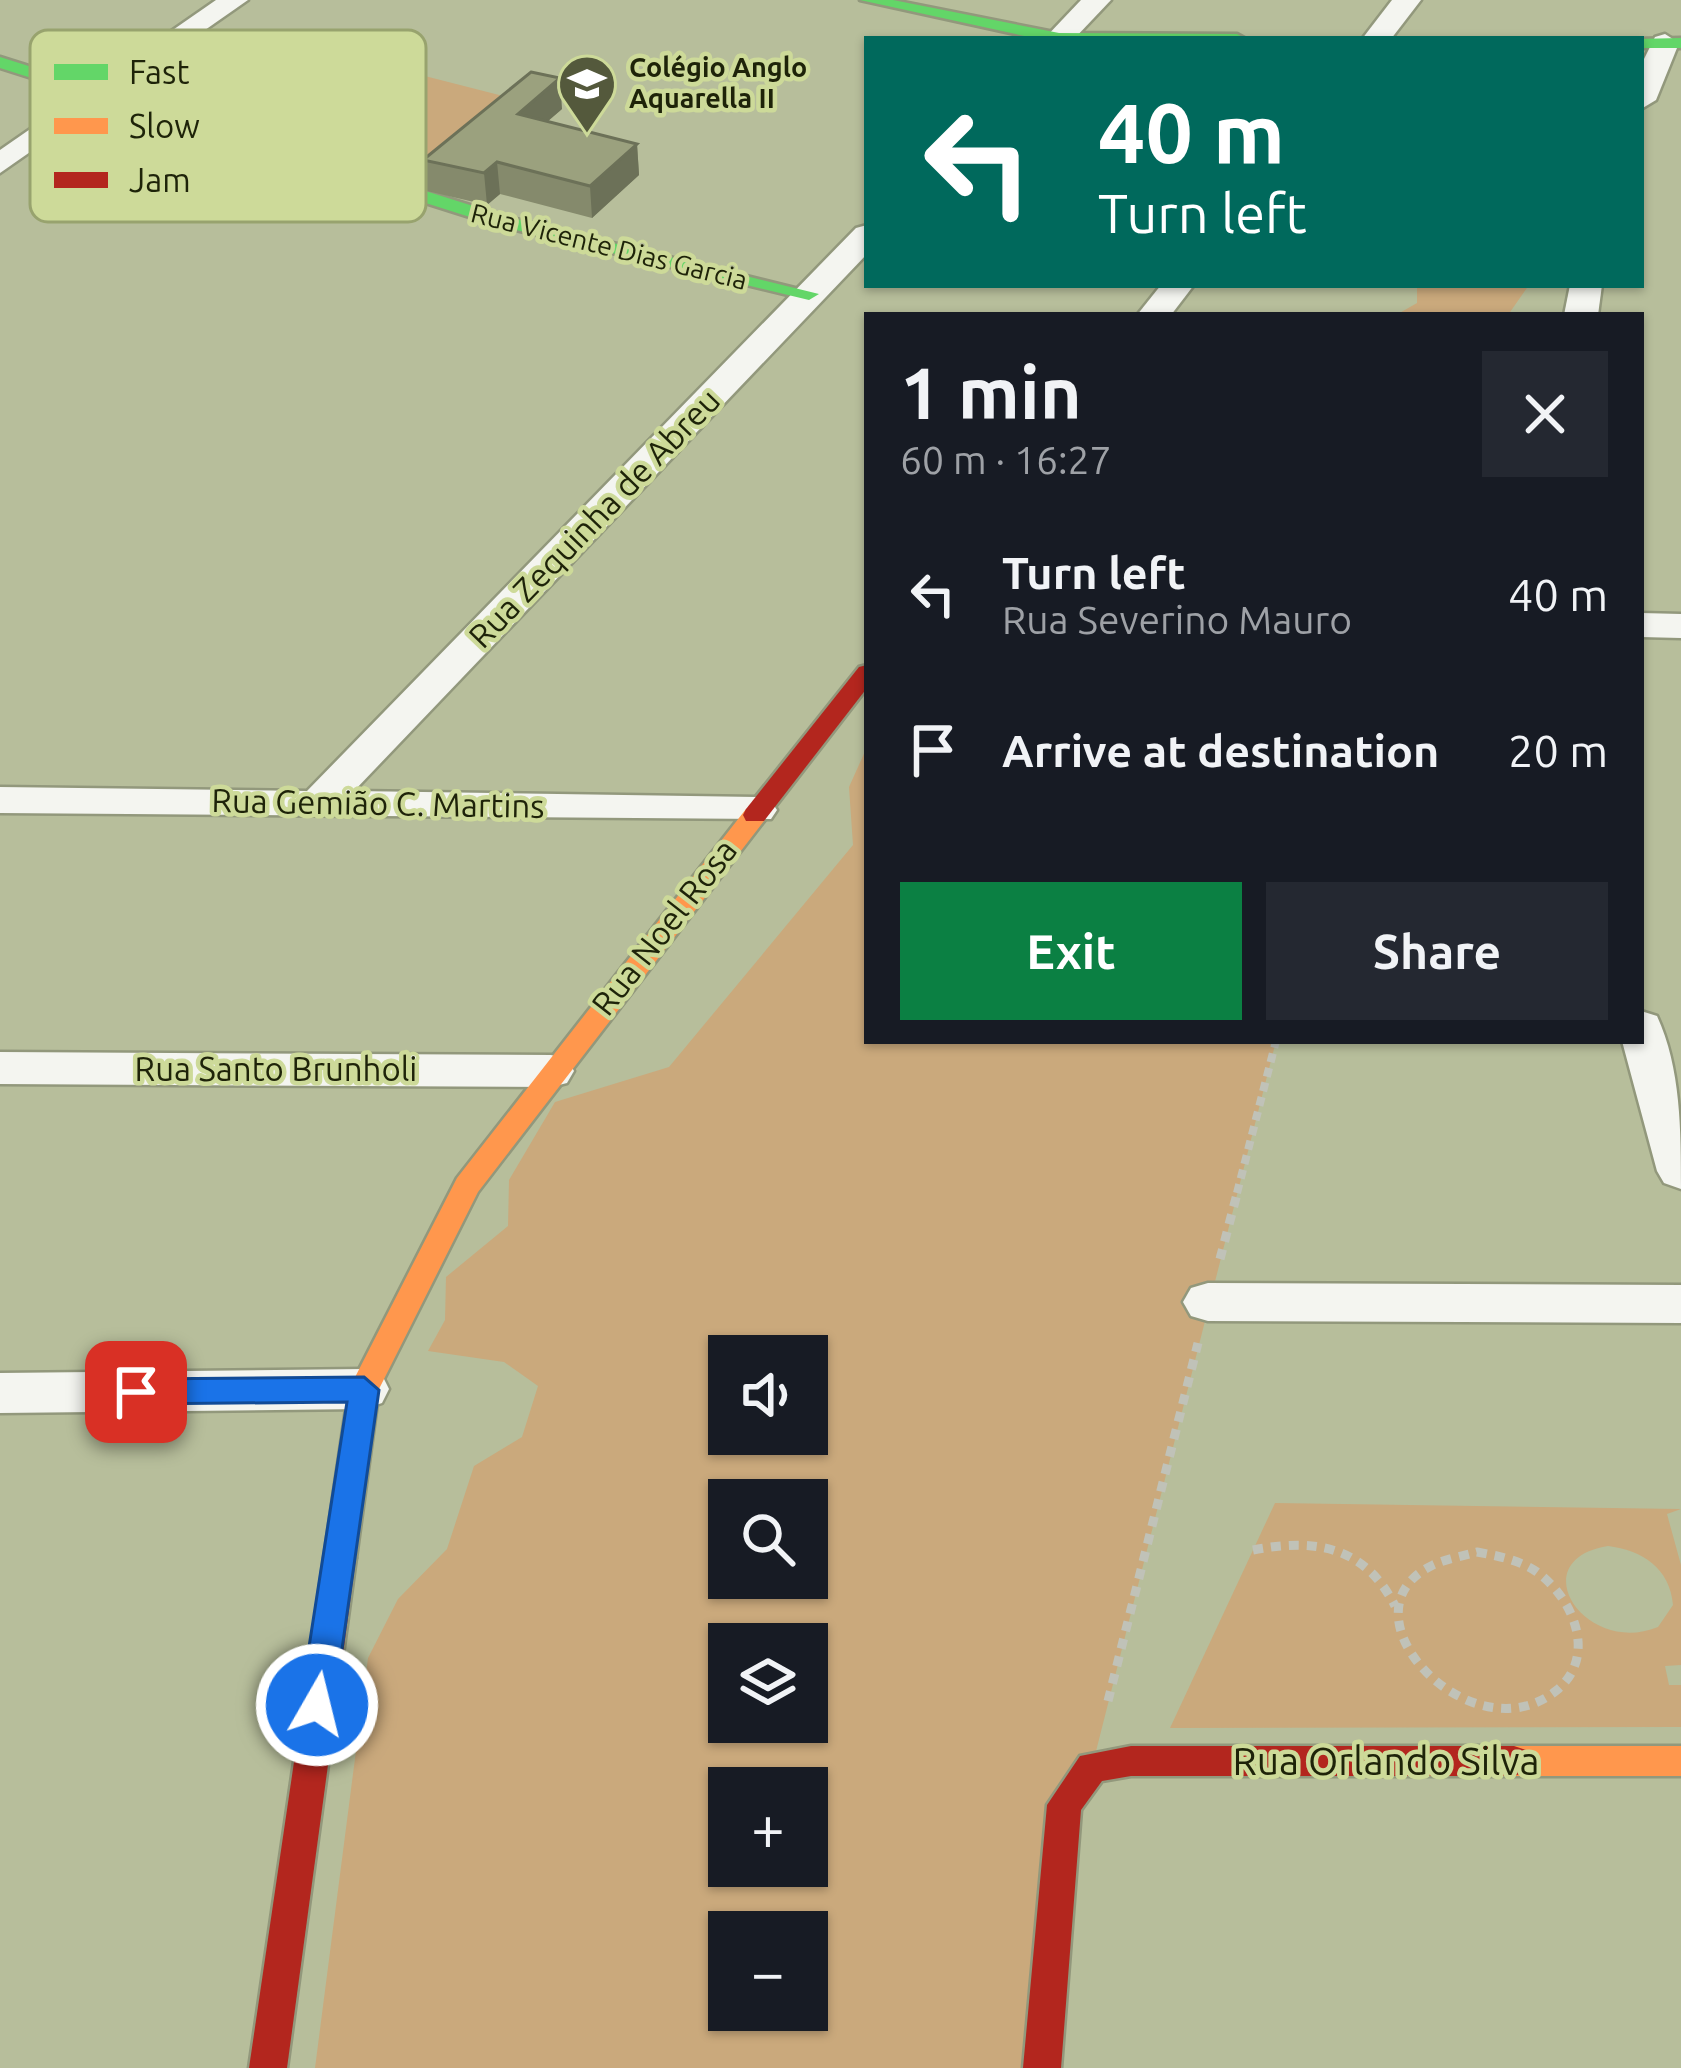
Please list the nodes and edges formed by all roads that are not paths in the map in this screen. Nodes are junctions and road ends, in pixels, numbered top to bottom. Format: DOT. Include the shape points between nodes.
graph roads {
  1 [pos="234,0"];
  2 [pos="868,0"];
  3 [pos="1097,0"];
  4 [pos="1407,0"];
  5 [pos="190,30"];
  6 [pos="1044,36"];
  7 [pos="1062,36"];
  8 [pos="1378,36"];
  9 [pos="1662,43"];
  10 [pos="0,62"];
  11 [pos="30,72"];
  12 [pos="1644,92"];
  13 [pos="30,142"];
  14 [pos="0,164"];
  15 [pos="426,200"];
  16 [pos="864,238"];
  17 [pos="1176,288"];
  18 [pos="808,295"];
  19 [pos="1156,312"];
  20 [pos="1644,626"];
  21 [pos="1681,626"];
  22 [pos="864,676"];
  23 [pos="0,800"];
  24 [pos="320,801"];
  25 [pos="756,810"];
  26 [pos="1644,1038"];
  27 [pos="0,1068"];
  28 [pos="551,1071"];
  29 [pos="1681,1171"];
  30 [pos="1208,1302"];
  31 [pos="1681,1304"];
  32 [pos="364,1390"];
  33 [pos="0,1393"];
  34 [pos="1681,1761"];
  35 [pos="268,2068"];
  36 [pos="1042,2068"];
  1 -- 5 [label="street"];
  2 -- 6 [label="street"];
  3 -- 7 [label="street"];
  4 -- 8 [label="street"];
  9 -- 12 [label="street"];
  10 -- 11 [label="street, Rua Vicente Dias Garcia"];
  13 -- 14 [label="street"];
  15 -- 18 [label="street, Rua Vicente Dias Garcia"];
  16 -- 18 [label="street, Rua Zequinha de Abreu"];
  17 -- 19 [label="street"];
  18 -- 24 [label="street, Rua Zequinha de Abreu"];
  20 -- 21 [label="street"];
  22 -- 25 [label="street, Rua Noel Rosa"];
  23 -- 24 [label="street, Rua Gemião C. Martins"];
  24 -- 25 [label="street, Rua Gemião C. Martins"];
  25 -- 28 [label="street, Rua Noel Rosa"];
  26 -- 29 [label="street"];
  27 -- 28 [label="street, Rua Santo Brunholi"];
  28 -- 32 [label="street, Rua Noel Rosa" via="466,1186"];
  30 -- 31 [label="street"];
  32 -- 33 [label="street"];
  32 -- 35 [label="street, Rua Noel Rosa"];
  34 -- 36 [label="street, Rua Orlando Silva" via="1092,1766 1064,1805"];
}
